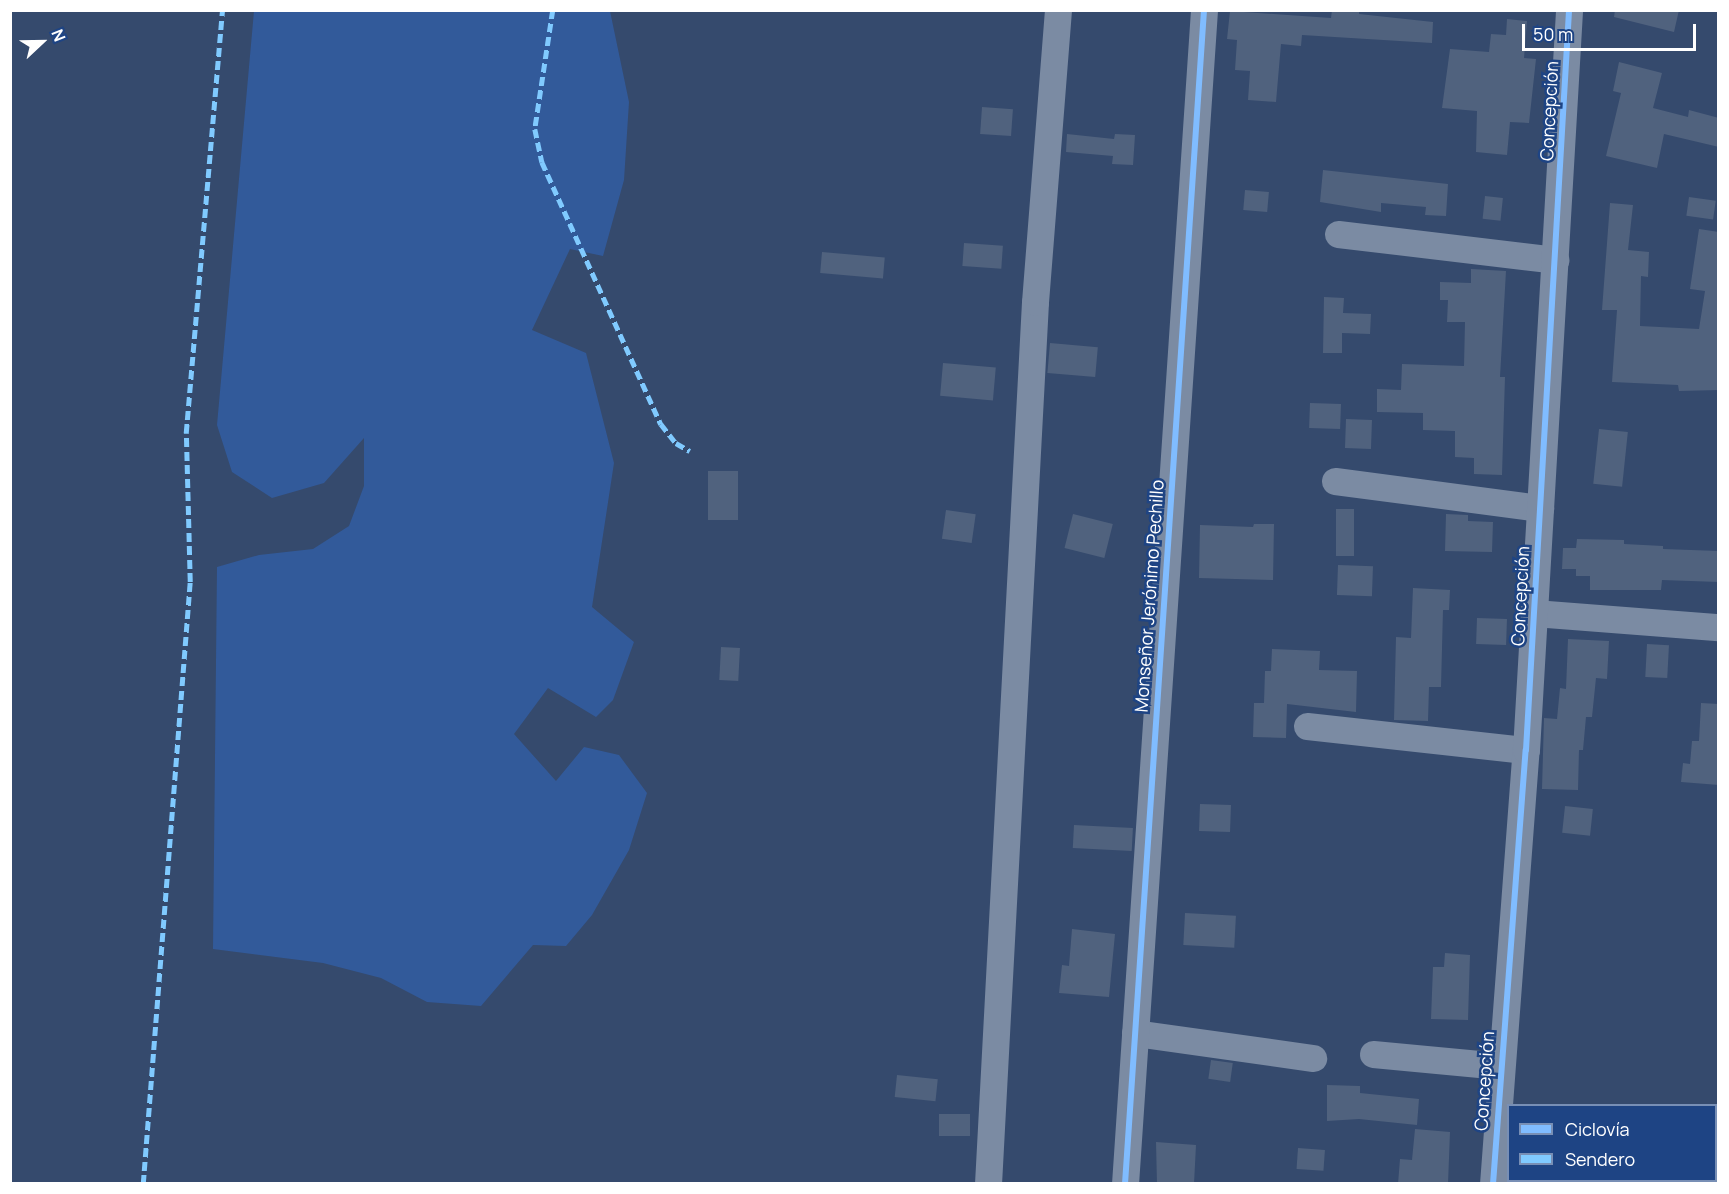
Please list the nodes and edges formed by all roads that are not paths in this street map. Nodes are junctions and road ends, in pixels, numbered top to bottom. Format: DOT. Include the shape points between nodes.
graph roads {
  1 [pos="1058,10"];
  2 [pos="1204,10"];
  3 [pos="1564,11"];
  4 [pos="1338,234"];
  5 [pos="1555,260"];
  6 [pos="1335,481"];
  7 [pos="1540,508"];
  8 [pos="1534,614"];
  9 [pos="1719,627"];
  10 [pos="1307,726"];
  11 [pos="1526,750"];
  12 [pos="1135,1034"];
  13 [pos="1373,1054"];
  14 [pos="1313,1058"];
  15 [pos="1500,1066"];
  16 [pos="988,1184"];
  17 [pos="1125,1184"];
  18 [pos="1493,1184"];
  1 -- 16 [label="street" via="1035,302"];
  2 -- 12 [label="street, Monseñor Jerónimo Pechillo"];
  3 -- 5 [label="street, Concepción"];
  4 -- 5 [label="street"];
  5 -- 7 [label="street, Concepción"];
  6 -- 7 [label="street"];
  7 -- 8 [label="street, Concepción"];
  8 -- 9 [label="street"];
  8 -- 11 [label="street, Concepción"];
  10 -- 11 [label="street"];
  11 -- 15 [label="street, Concepción"];
  12 -- 14 [label="street"];
  12 -- 17 [label="street, Monseñor Jerónimo Pechillo"];
  13 -- 15 [label="street"];
  15 -- 18 [label="street, Concepción"];
}
